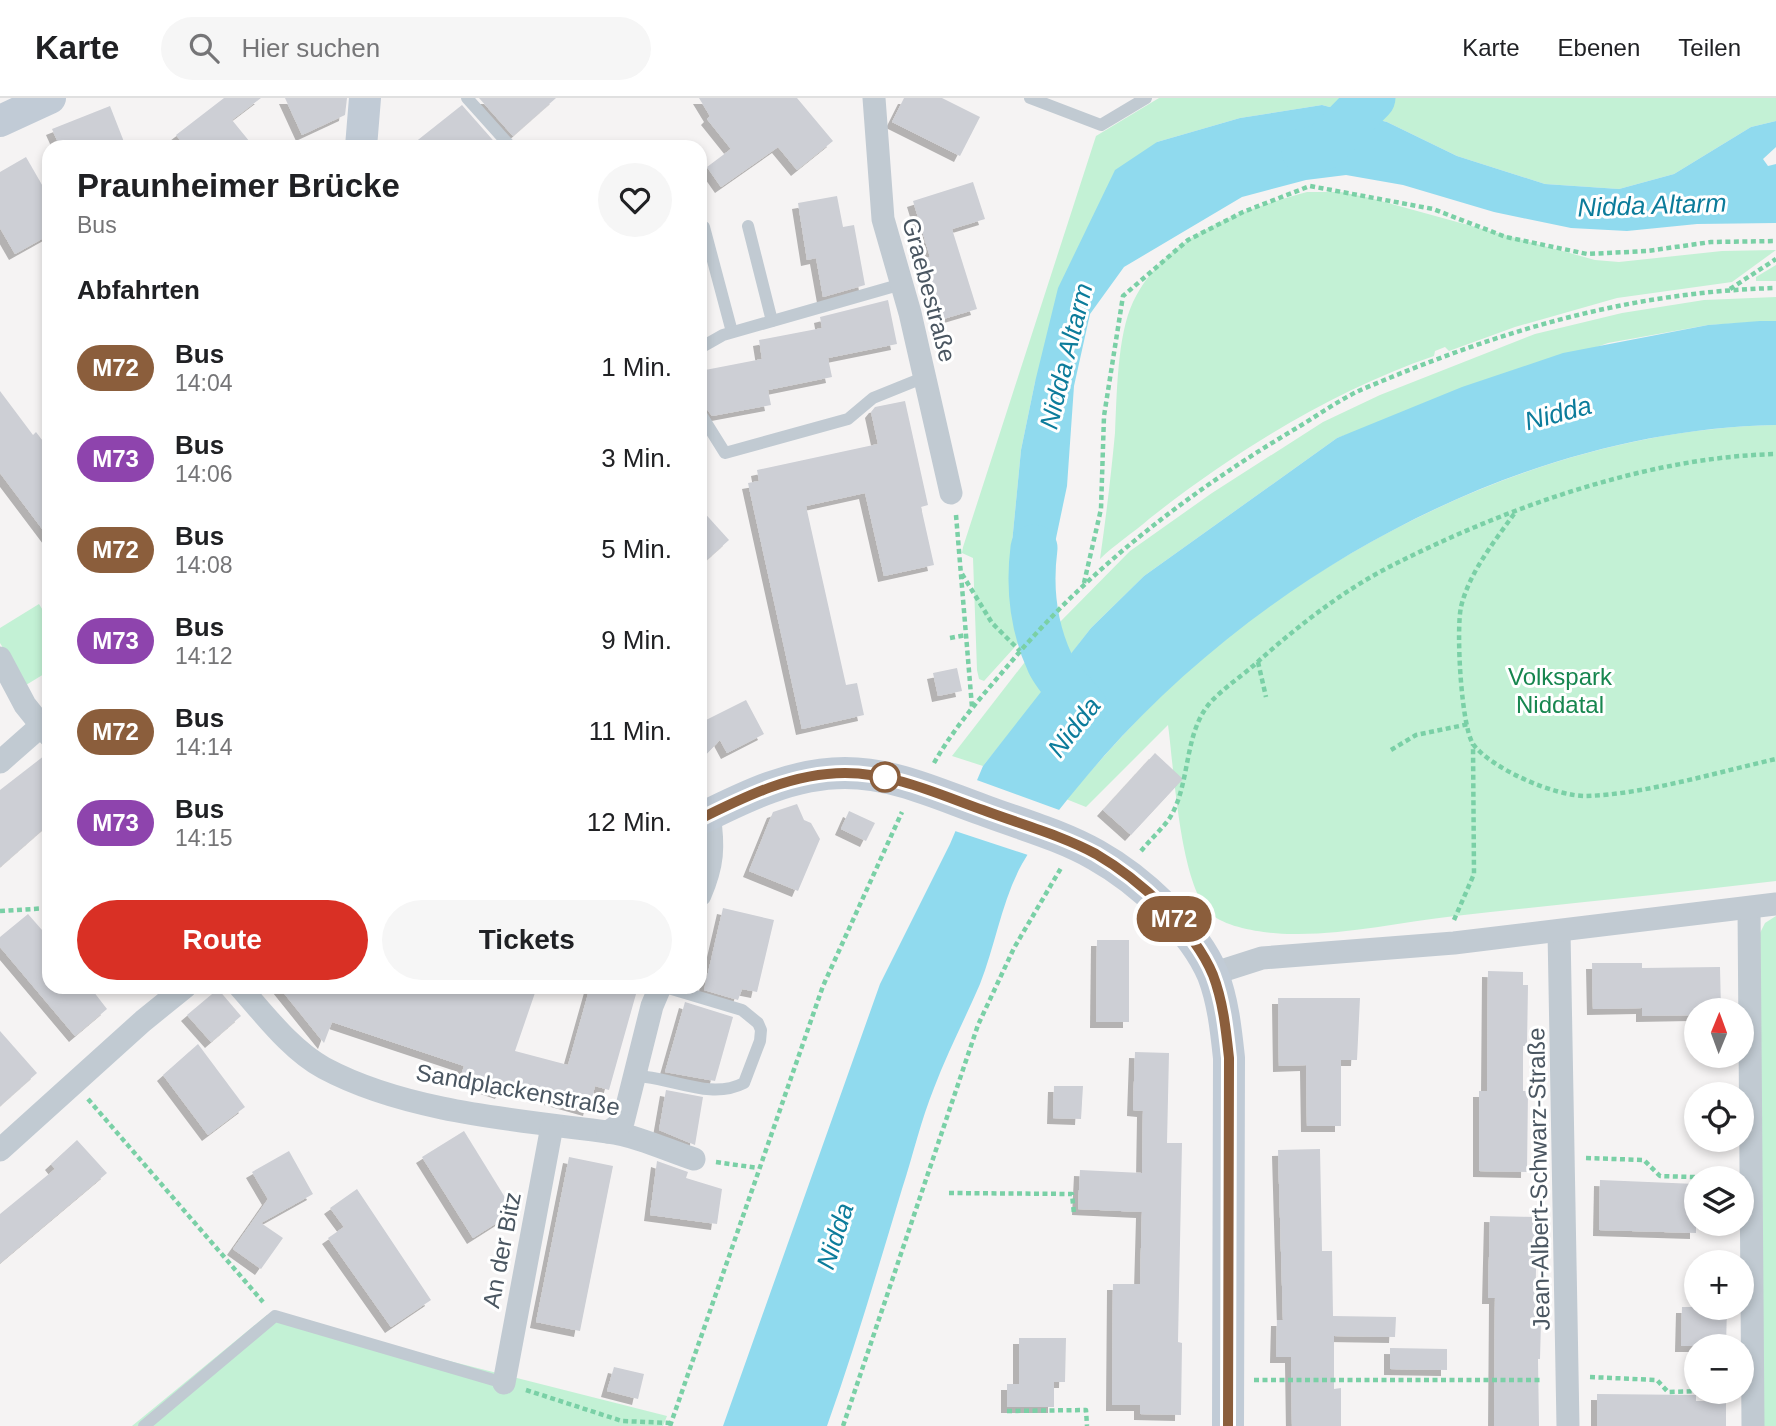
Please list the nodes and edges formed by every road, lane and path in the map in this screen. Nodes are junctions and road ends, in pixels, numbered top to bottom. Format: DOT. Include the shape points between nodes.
graph roads {
  1 [pos="50,98"];
  2 [pos="365,98"];
  3 [pos="467,98"];
  4 [pos="874,98"];
  5 [pos="1030,98"];
  6 [pos="1146,98"];
  7 [pos="0,121"];
  8 [pos="362,140"];
  9 [pos="504,140"];
  10 [pos="748,226"];
  11 [pos="707,239"];
  12 [pos="1776,241"];
  13 [pos="1776,259"];
  14 [pos="902,284"];
  15 [pos="1776,288"];
  16 [pos="1730,289"];
  17 [pos="772,321"];
  18 [pos="732,332"];
  19 [pos="707,344"];
  20 [pos="925,377"];
  21 [pos="707,424"];
  22 [pos="1776,454"];
  23 [pos="951,493"];
  24 [pos="1515,512"];
  25 [pos="962,573"];
  26 [pos="1083,586"];
  27 [pos="966,635"];
  28 [pos="950,638"];
  29 [pos="1020,651"];
  30 [pos="0,658"];
  31 [pos="1258,661"];
  32 [pos="1266,697"];
  33 [pos="972,708"];
  34 [pos="1469,724"];
  35 [pos="42,726"];
  36 [pos="42,732"];
  37 [pos="1473,743"];
  38 [pos="1391,750"];
  39 [pos="1776,759"];
  40 [pos="0,762"];
  41 [pos="936,782"];
  42 [pos="904,806"];
  43 [pos="707,815"];
  44 [pos="707,822"];
  45 [pos="1071,853"];
  46 [pos="1136,856"];
  47 [pos="707,880"];
  48 [pos="1776,904"];
  49 [pos="42,908"];
  50 [pos="1749,908"];
  51 [pos="0,911"];
  52 [pos="1453,925"];
  53 [pos="1559,931"];
  54 [pos="1212,974"];
  55 [pos="177,994"];
  56 [pos="246,994"];
  57 [pos="658,994"];
  58 [pos="686,994"];
  59 [pos="638,1071"];
  60 [pos="74,1083"];
  61 [pos="552,1126"];
  62 [pos="608,1132"];
  63 [pos="0,1150"];
  64 [pos="1563,1157"];
  65 [pos="695,1159"];
  66 [pos="758,1168"];
  67 [pos="1684,1177"];
  68 [pos="949,1193"];
  69 [pos="1073,1214"];
  70 [pos="275,1317"];
  71 [pos="1568,1378"];
  72 [pos="1252,1380"];
  73 [pos="504,1383"];
  74 [pos="1684,1392"];
  75 [pos="1007,1411"];
  76 [pos="670,1425"];
  77 [pos="145,1426"];
  78 [pos="843,1426"];
  79 [pos="1087,1426"];
  80 [pos="1228,1426"];
  81 [pos="1568,1426"];
  82 [pos="1753,1426"];
  1 -- 7 [label="main road"];
  2 -- 8 [label="main road"];
  3 -- 9 [label="lane"];
  4 -- 14 [label="street, Graebestraße" via="883,219"];
  5 -- 6 [label="lane" via="1101,125"];
  10 -- 17 [label="lane"];
  11 -- 18 [label="lane"];
  12 -- 26 [label="path" via="1710,242 1587,254 1506,237 1433,209 1310,186 1243,212 1188,240 1123,296 1104,416 1101,509"];
  13 -- 16 [label="path"];
  14 -- 17 [label="lane"];
  14 -- 20 [label="street, Graebestraße"];
  15 -- 16 [label="path"];
  16 -- 26 [label="path" via="1662,296 1534,325 1361,390 1225,471"];
  17 -- 18 [label="lane"];
  18 -- 19 [label="lane"];
  20 -- 21 [label="lane" via="873,398 848,419 725,453"];
  20 -- 23 [label="street, Graebestraße"];
  22 -- 24 [label="path" via="1655,470"];
  23 -- 25 [label="path"];
  24 -- 31 [label="path" via="1389,567"];
  24 -- 34 [label="path" via="1490,548 1461,605 1461,687"];
  25 -- 27 [label="path"];
  25 -- 29 [label="path" via="992,623"];
  26 -- 29 [label="path"];
  27 -- 28 [label="path"];
  27 -- 33 [label="path"];
  29 -- 33 [label="path"];
  30 -- 35 [label="street"];
  31 -- 32 [label="path"];
  31 -- 46 [label="path" via="1208,705 1188,752 1169,818"];
  33 -- 41 [label="path" via="949,736"];
  34 -- 37 [label="path"];
  34 -- 38 [label="path" via="1416,735"];
  36 -- 40 [label="street"];
  37 -- 39 [label="path" via="1504,768 1544,789 1586,796"];
  37 -- 52 [label="path" via="1474,874"];
  41 -- 43 [label="main road" via="833,774 787,781"];
  41 -- 45 [label="main road"];
  42 -- 66 [label="path" via="823,986"];
  44 -- 47 [label="street" via="713,839"];
  45 -- 54 [label="main road" via="1124,872 1167,911"];
  45 -- 78 [label="path" via="1014,948 978,1026"];
  48 -- 50 [label="street"];
  49 -- 51 [label="path"];
  50 -- 53 [label="street"];
  50 -- 82 [label="street"];
  53 -- 54 [label="street" via="1262,958"];
  53 -- 64 [label="street, Jean-Albert-Schwarz-Straße"];
  54 -- 80 [label="main road" via="1229,1058"];
  55 -- 60 [label="street"];
  56 -- 61 [label="street, Sandplackenstraße" via="290,1041 322,1067 358,1083 427,1104"];
  57 -- 59 [label="street"];
  58 -- 59 [label="lane" via="742,1010 758,1023 760,1041 744,1083 715,1092 646,1077"];
  59 -- 62 [label="street" via="623,1122"];
  60 -- 63 [label="street"];
  60 -- 70 [label="path"];
  61 -- 62 [label="street, Sandplackenstraße"];
  61 -- 73 [label="street, An der Bitz"];
  62 -- 65 [label="street, Sandplackenstraße"];
  64 -- 67 [label="path" via="1644,1160 1661,1176"];
  64 -- 71 [label="street, Jean-Albert-Schwarz-Straße"];
  65 -- 66 [label="path"];
  66 -- 76 [label="path"];
  68 -- 69 [label="path" via="1072,1194"];
  70 -- 73 [label="lane"];
  70 -- 77 [label="lane"];
  71 -- 72 [label="path"];
  71 -- 74 [label="path" via="1657,1380 1668,1392"];
  71 -- 81 [label="street, Jean-Albert-Schwarz-Straße"];
  73 -- 76 [label="path" via="622,1421"];
  75 -- 79 [label="path" via="1086,1410"];
}
